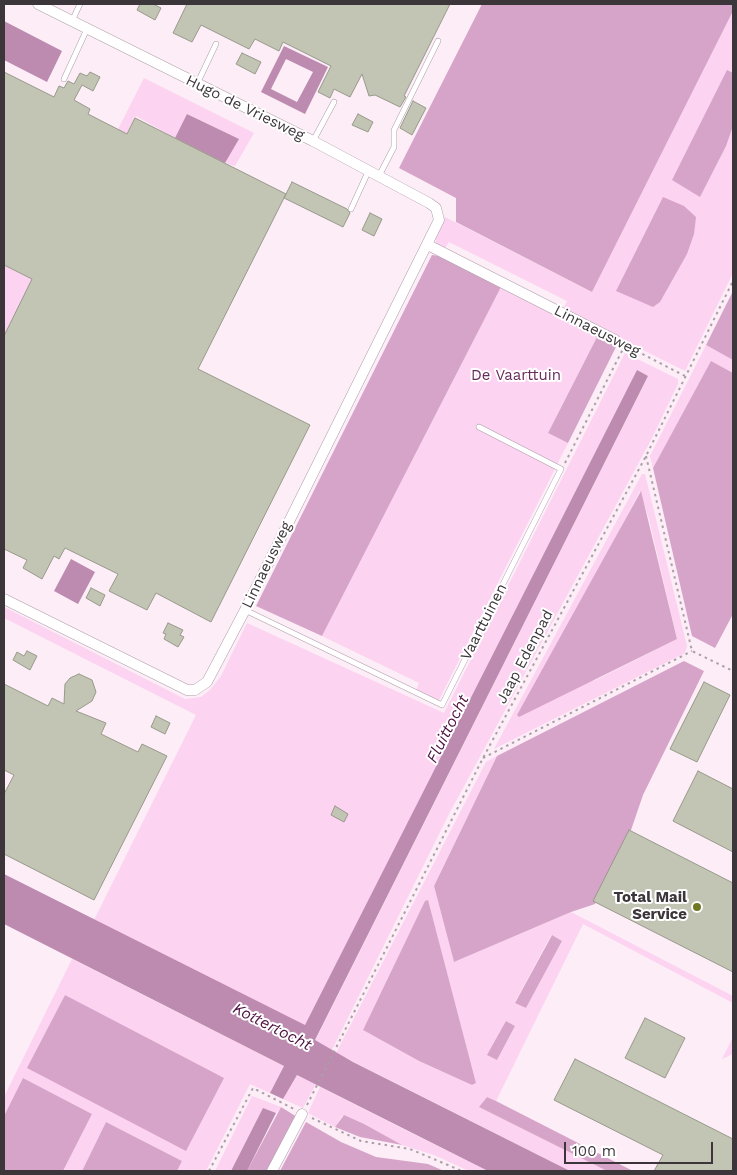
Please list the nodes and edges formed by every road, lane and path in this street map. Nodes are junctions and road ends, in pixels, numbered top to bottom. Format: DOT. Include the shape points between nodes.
graph roads {
  1 [pos="38,4"];
  2 [pos="80,4"];
  3 [pos="72,22"];
  4 [pos="87,30"];
  5 [pos="438,41"];
  6 [pos="216,44"];
  7 [pos="64,79"];
  8 [pos="197,84"];
  9 [pos="334,102"];
  10 [pos="313,141"];
  11 [pos="368,172"];
  12 [pos="379,176"];
  13 [pos="351,208"];
  14 [pos="438,224"];
  15 [pos="428,245"];
  16 [pos="733,281"];
  17 [pos="620,342"];
  18 [pos="685,376"];
  19 [pos="479,427"];
  20 [pos="646,456"];
  21 [pos="562,469"];
  22 [pos="4,599"];
  23 [pos="246,610"];
  24 [pos="692,651"];
  25 [pos="733,672"];
  26 [pos="483,758"];
  27 [pos="303,1113"];
  28 [pos="209,1171"];
  29 [pos="272,1171"];
  30 [pos="462,1171"];
  1 -- 3 [label="street, Hugo de Vriesweg"];
  2 -- 3 [label="lane"];
  3 -- 4 [label="street, Hugo de Vriesweg"];
  4 -- 7 [label="lane"];
  4 -- 8 [label="street, Hugo de Vriesweg"];
  5 -- 12 [label="lane" via="394,130 394,147"];
  6 -- 8 [label="lane"];
  8 -- 10 [label="street, Hugo de Vriesweg"];
  9 -- 10 [label="lane"];
  10 -- 11 [label="street, Hugo de Vriesweg"];
  11 -- 12 [label="street, Hugo de Vriesweg"];
  11 -- 13 [label="lane"];
  12 -- 14 [label="street, Hugo de Vriesweg" via="433,205 439,215"];
  14 -- 15 [label="street, Linnaeusweg"];
  15 -- 17 [label="street, Linnaeusweg"];
  15 -- 23 [label="street, Linnaeusweg"];
  16 -- 18 [label="path, Jaap Edenpad"];
  17 -- 18 [label="path, Linnaeusweg"];
  17 -- 21 [label="path"];
  18 -- 20 [label="path, Jaap Edenpad"];
  19 -- 21 [label="lane"];
  20 -- 24 [label="path"];
  20 -- 26 [label="path, Jaap Edenpad"];
  21 -- 23 [label="lane, Vaarttuinen" via="442,705"];
  22 -- 23 [label="street, Linnaeusweg" via="187,690 195,690 207,682"];
  24 -- 25 [label="path"];
  24 -- 26 [label="path"];
  26 -- 27 [label="path, Jaap Edenpad"];
  27 -- 28 [label="path" via="253,1088"];
  27 -- 29 [label="street"];
  27 -- 30 [label="path" via="350,1137 410,1149"];
}
